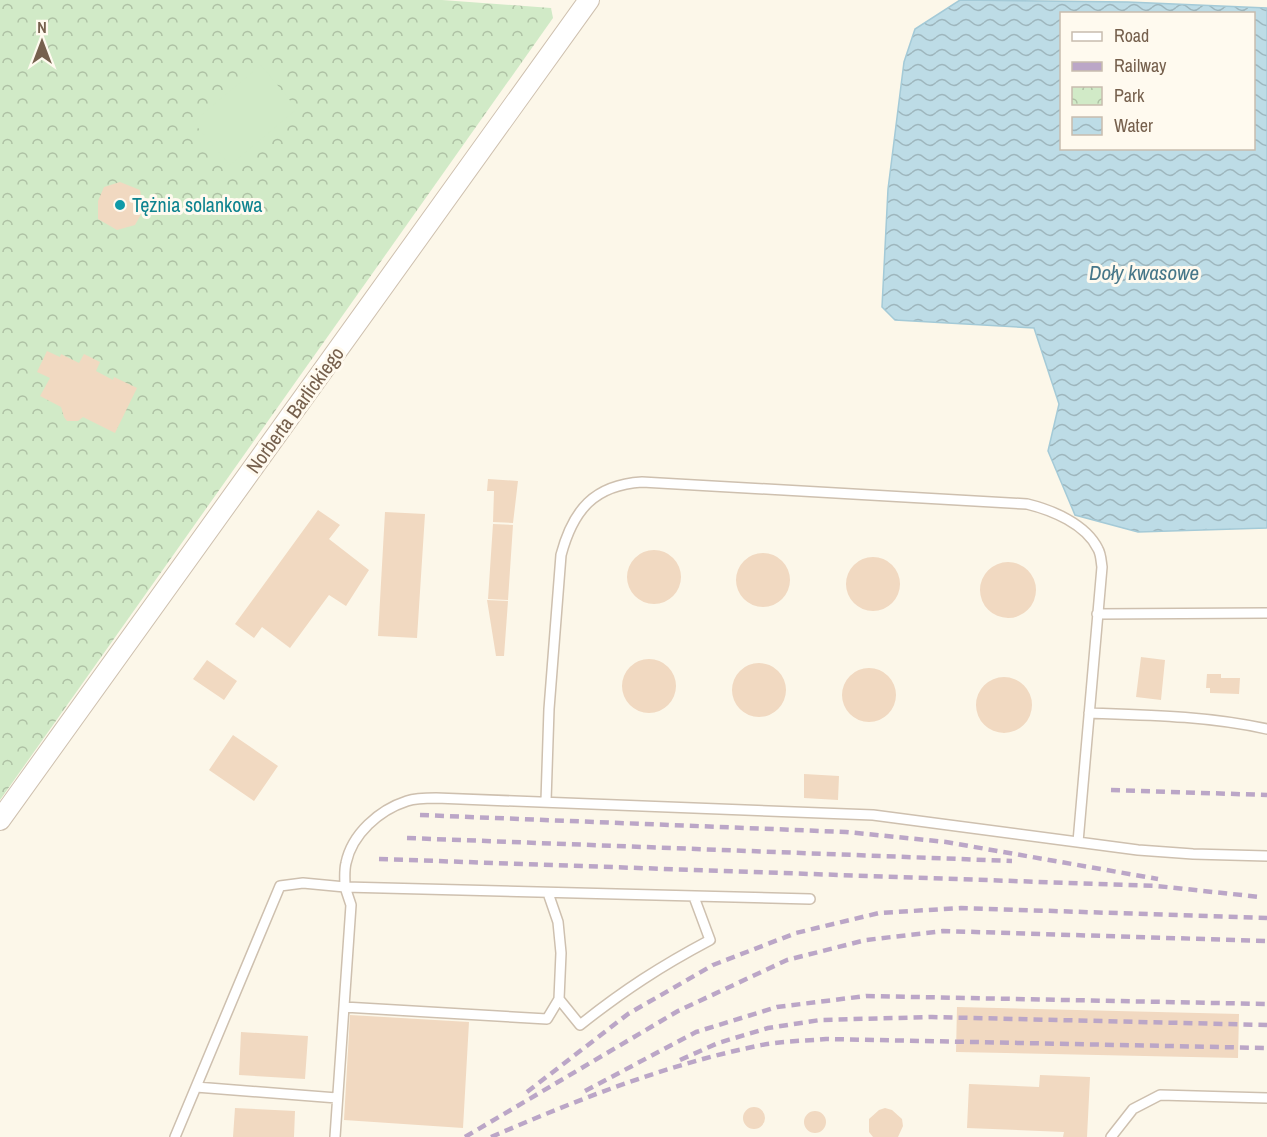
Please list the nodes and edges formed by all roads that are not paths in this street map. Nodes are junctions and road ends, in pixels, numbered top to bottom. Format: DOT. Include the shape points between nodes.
graph roads {
  1 [pos="590,0"];
  2 [pos="1267,613"];
  3 [pos="1097,615"];
  4 [pos="1089,713"];
  5 [pos="1267,729"];
  6 [pos="546,801"];
  7 [pos="0,820"];
  8 [pos="1078,842"];
  9 [pos="1267,856"];
  10 [pos="345,887"];
  11 [pos="548,893"];
  12 [pos="694,897"];
  13 [pos="810,899"];
  14 [pos="559,999"];
  15 [pos="344,1007"];
  16 [pos="196,1087"];
  17 [pos="338,1098"];
  18 [pos="1267,1098"];
  19 [pos="175,1137"];
  20 [pos="335,1137"];
  21 [pos="1111,1137"];
  1 -- 7 [label="street, Norberta Barlickiego"];
  2 -- 3 [label="lane"];
  3 -- 4 [label="lane"];
  3 -- 6 [label="lane" via="1100,550 1078,526 1042,507 621,483 605,489 576,516 561,555"];
  4 -- 5 [label="lane" via="1194,716"];
  4 -- 8 [label="lane"];
  6 -- 8 [label="lane" via="873,816"];
  6 -- 10 [label="lane" via="436,798 409,800 390,808 368,825 350,849"];
  8 -- 9 [label="lane" via="1193,854"];
  10 -- 11 [label="lane"];
  10 -- 15 [label="lane" via="351,905"];
  10 -- 16 [label="lane" via="303,883 280,886"];
  11 -- 12 [label="lane"];
  11 -- 14 [label="lane" via="558,922"];
  12 -- 13 [label="lane"];
  12 -- 14 [label="lane" via="710,940 663,964 580,1025"];
  14 -- 15 [label="lane" via="547,1019"];
  15 -- 17 [label="lane"];
  16 -- 17 [label="lane"];
  16 -- 19 [label="lane"];
  17 -- 20 [label="lane"];
  18 -- 21 [label="lane" via="1160,1095 1133,1109"];
}
